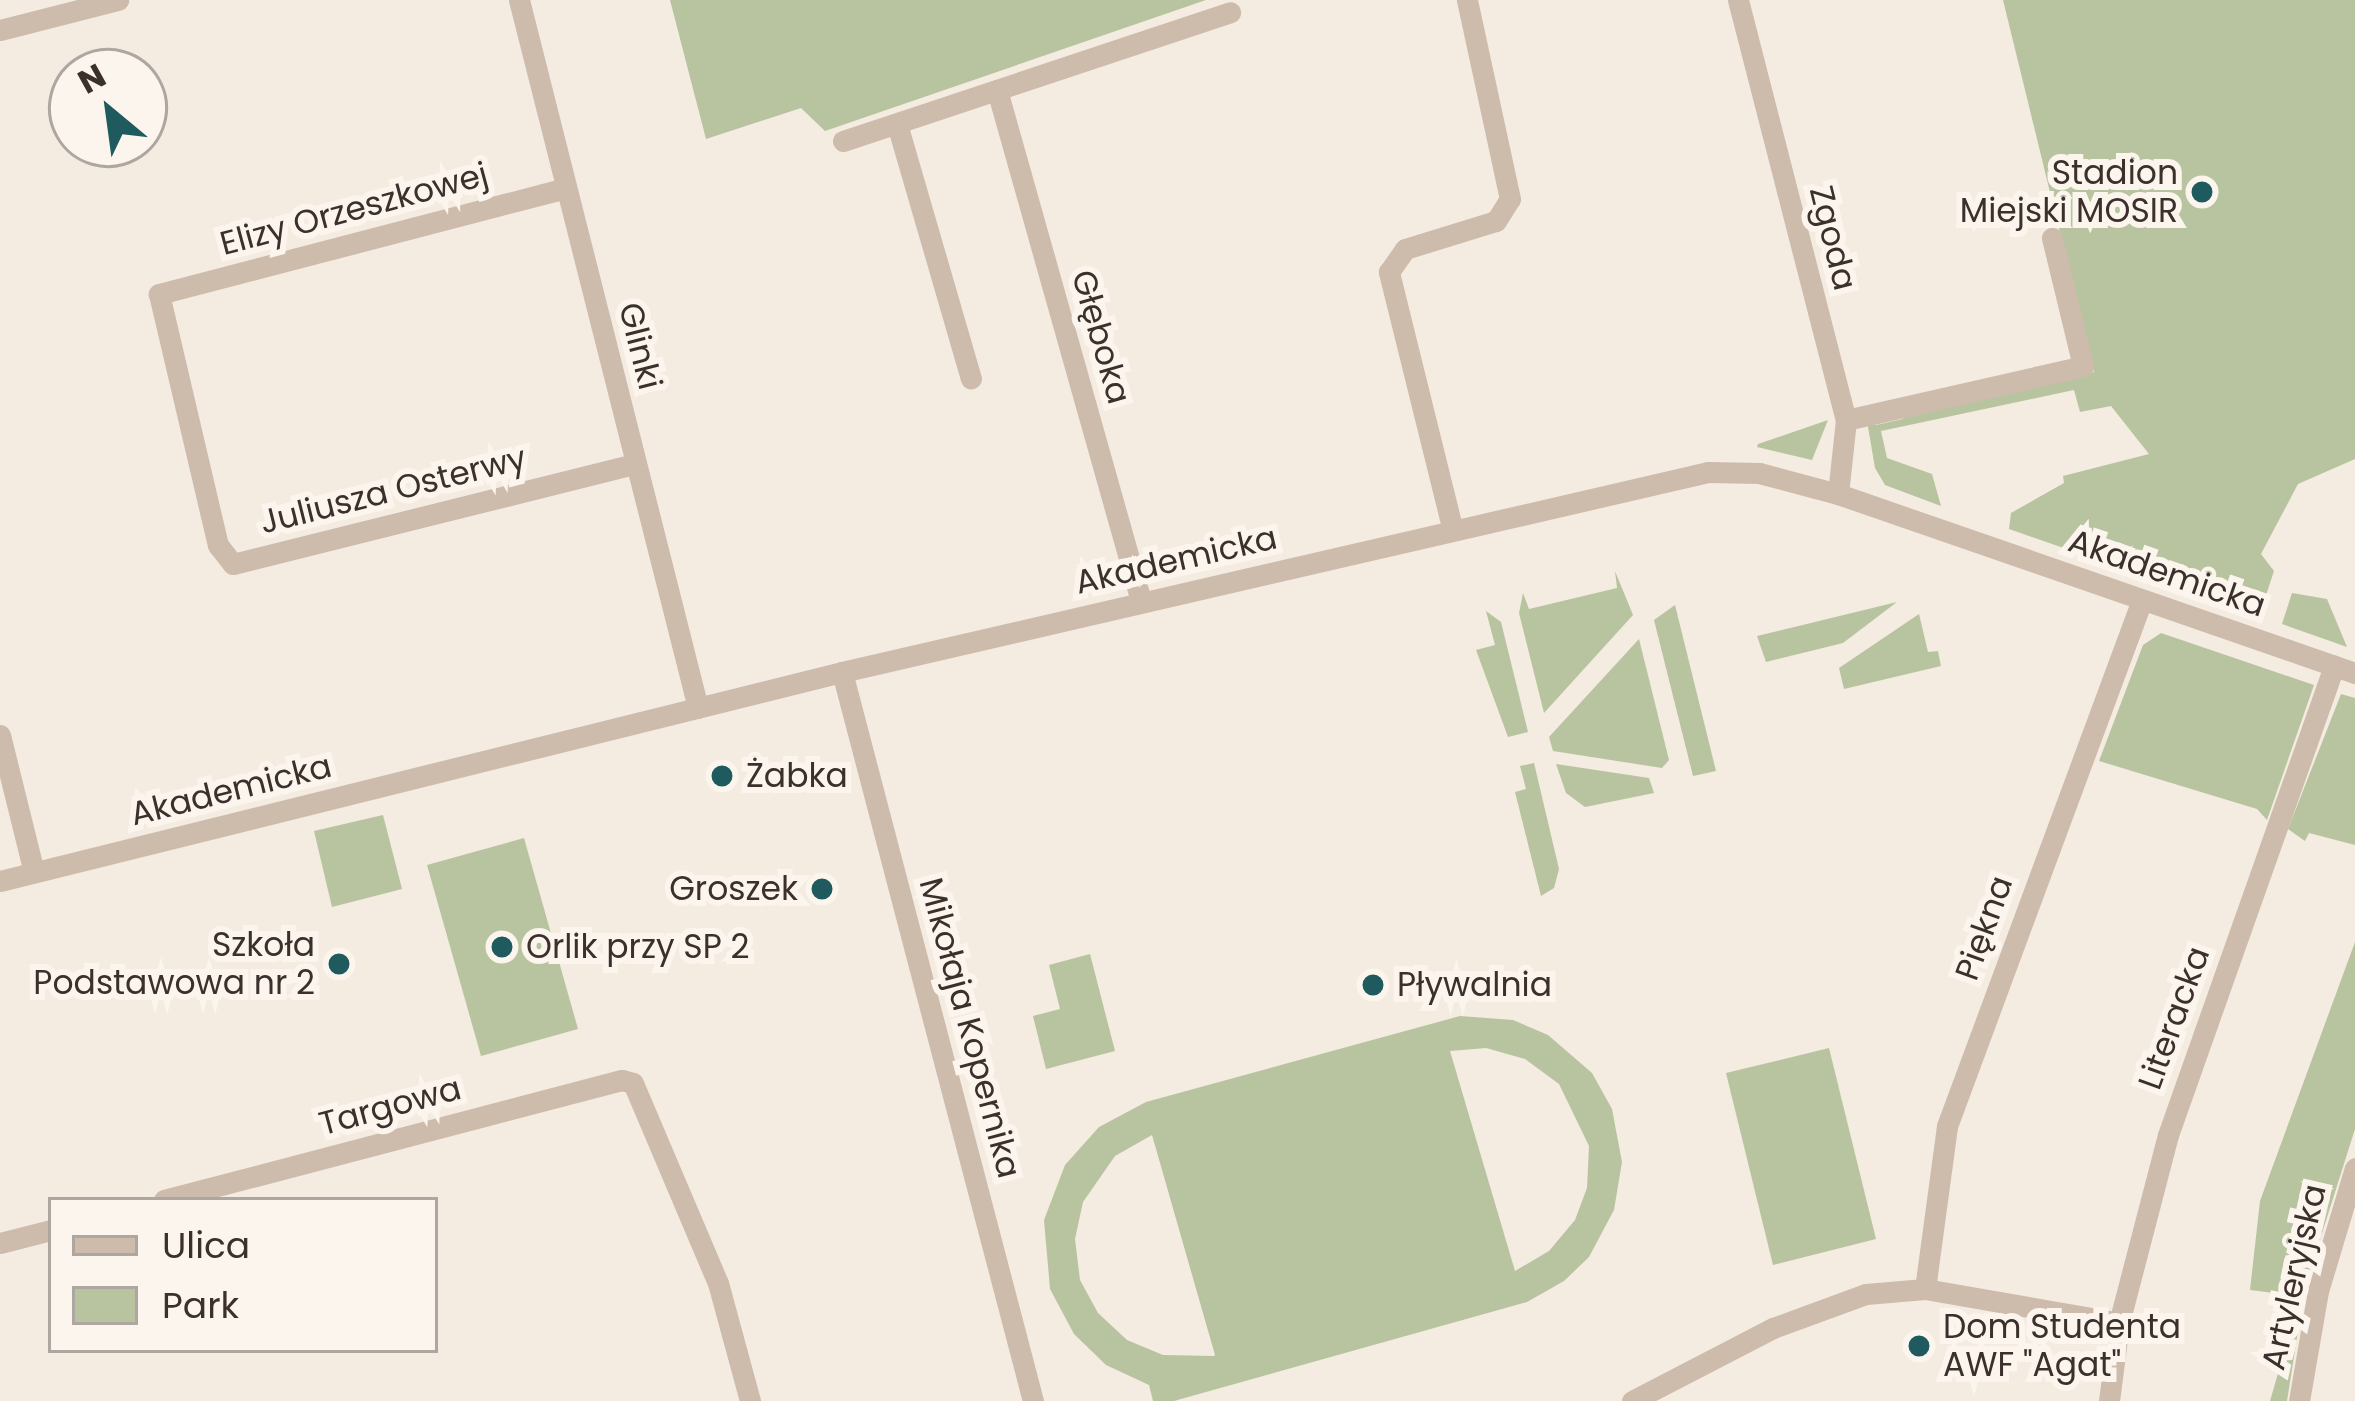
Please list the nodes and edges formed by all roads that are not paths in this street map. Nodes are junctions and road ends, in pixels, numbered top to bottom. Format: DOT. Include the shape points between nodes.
graph roads {
  1 [pos="118,0"];
  2 [pos="519,0"];
  3 [pos="1466,0"];
  4 [pos="1738,0"];
  5 [pos="1230,12"];
  6 [pos="0,30"];
  7 [pos="998,90"];
  8 [pos="898,124"];
  9 [pos="843,141"];
  10 [pos="566,188"];
  11 [pos="2052,238"];
  12 [pos="159,294"];
  13 [pos="971,378"];
  14 [pos="1846,420"];
  15 [pos="635,464"];
  16 [pos="1838,494"];
  17 [pos="1452,527"];
  18 [pos="2142,600"];
  19 [pos="1141,602"];
  20 [pos="2344,669"];
  21 [pos="842,672"];
  22 [pos="698,708"];
  23 [pos="0,735"];
  24 [pos="34,872"];
  25 [pos="0,881"];
  26 [pos="2355,1168"];
  27 [pos="175,1197"];
  28 [pos="48,1231"];
  29 [pos="0,1243"];
  30 [pos="1925,1289"];
  31 [pos="2119,1323"];
  32 [pos="750,1401"];
  33 [pos="1033,1401"];
  34 [pos="1631,1401"];
  35 [pos="2109,1401"];
  36 [pos="2299,1401"];
  1 -- 6 [label="street"];
  2 -- 10 [label="street, Glinki"];
  3 -- 17 [label="street" via="1510,199 1496,221 1405,249 1389,282"];
  4 -- 14 [label="street, Zgoda"];
  5 -- 7 [label="street"];
  7 -- 8 [label="street"];
  7 -- 19 [label="street, Głęboka"];
  8 -- 9 [label="street"];
  8 -- 13 [label="street"];
  10 -- 12 [label="street, Elizy Orzeszkowej"];
  10 -- 15 [label="street, Glinki"];
  11 -- 14 [label="street" via="2083,366"];
  12 -- 15 [label="street, Juliusza Osterwy" via="218,544 233,564"];
  14 -- 16 [label="street, Zgoda"];
  15 -- 22 [label="street, Glinki"];
  16 -- 17 [label="street, Akademicka" via="1759,473 1708,472"];
  16 -- 18 [label="street, Akademicka"];
  17 -- 19 [label="street, Akademicka"];
  18 -- 20 [label="street, Akademicka"];
  18 -- 30 [label="street, Piękna" via="1947,1126"];
  19 -- 21 [label="street, Akademicka"];
  20 -- 31 [label="street, Literacka" via="2168,1135"];
  21 -- 22 [label="street, Akademicka"];
  21 -- 33 [label="street, Mikołaja Kopernika"];
  22 -- 24 [label="street, Akademicka"];
  23 -- 24 [label="street"];
  24 -- 25 [label="street, Akademicka"];
  26 -- 36 [label="street, Artyleryjska" via="2318,1291"];
  27 -- 32 [label="street, Targowa" via="622,1080 633,1084 718,1282"];
  28 -- 29 [label="street"];
  30 -- 31 [label="street"];
  30 -- 34 [label="street" via="1820,1307"];
  31 -- 35 [label="street, Literacka"];
}
